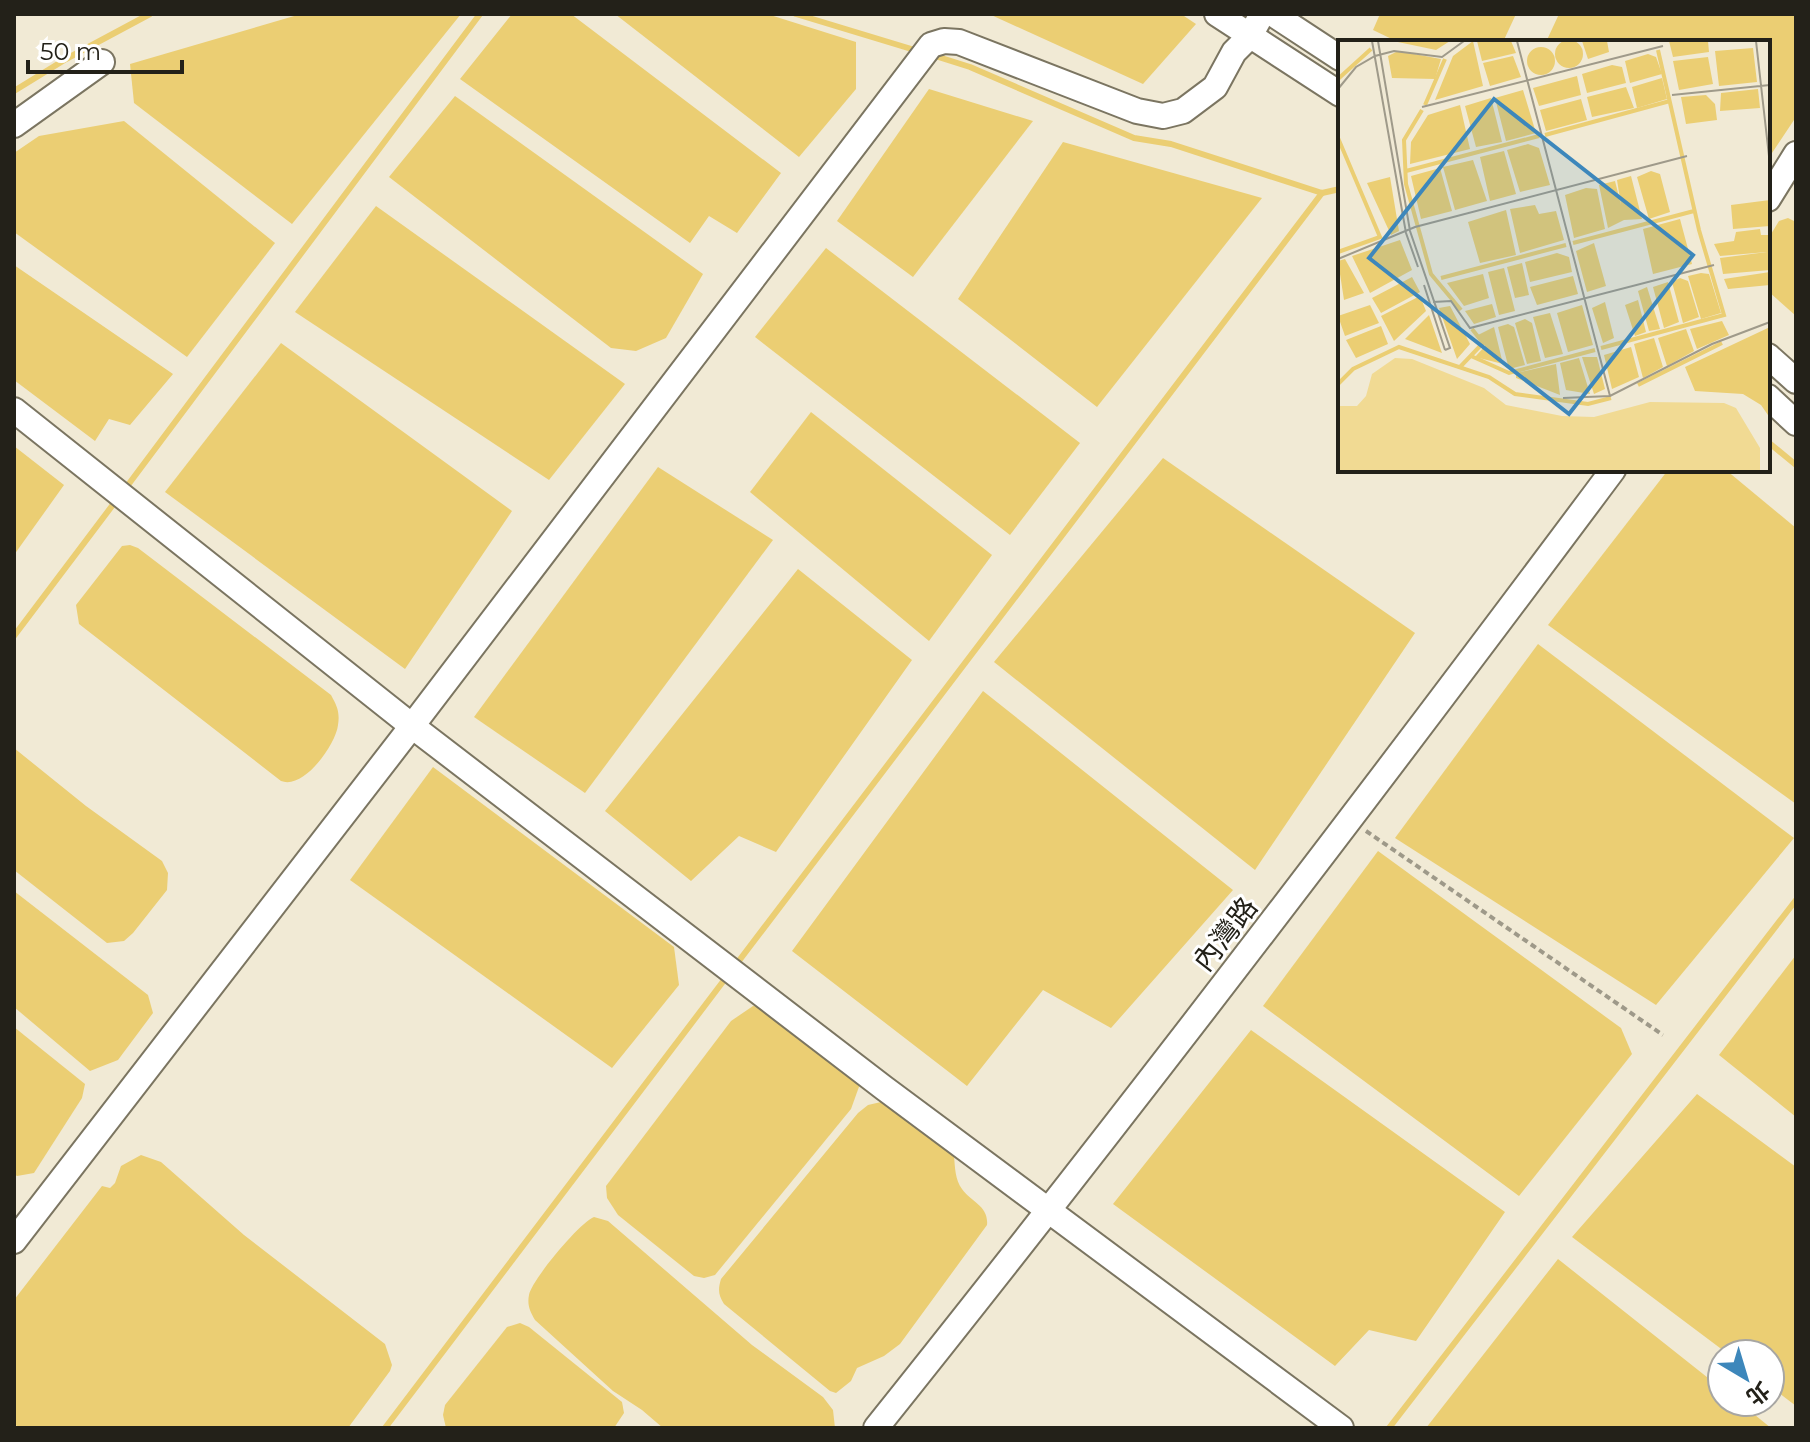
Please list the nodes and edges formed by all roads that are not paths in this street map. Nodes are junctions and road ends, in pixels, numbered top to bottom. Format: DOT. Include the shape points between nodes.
graph roads {
  1 [pos="1217,14"];
  2 [pos="1273,14"];
  3 [pos="1256,25"];
  4 [pos="1338,57"];
  5 [pos="102,62"];
  6 [pos="1338,92"];
  7 [pos="14,125"];
  8 [pos="1796,154"];
  9 [pos="1770,196"];
  10 [pos="1770,358"];
  11 [pos="1796,381"];
  12 [pos="1770,399"];
  13 [pos="14,410"];
  14 [pos="1796,423"];
  15 [pos="1612,472"];
  16 [pos="412,726"];
  17 [pos="1049,1212"];
  18 [pos="14,1241"];
  19 [pos="876,1428"];
  20 [pos="1341,1428"];
  1 -- 3 [label="street"];
  2 -- 4 [label="street"];
  3 -- 6 [label="street"];
  3 -- 16 [label="street" via="1215,87 1183,111 1163,116 1137,111 959,42 931,45"];
  5 -- 7 [label="street"];
  8 -- 9 [label="street"];
  10 -- 11 [label="street"];
  12 -- 14 [label="street"];
  13 -- 16 [label="street"];
  15 -- 17 [label="street, 內灣路"];
  16 -- 17 [label="street"];
  16 -- 18 [label="street"];
  17 -- 19 [label="street, 內灣路"];
  17 -- 20 [label="street"];
}
